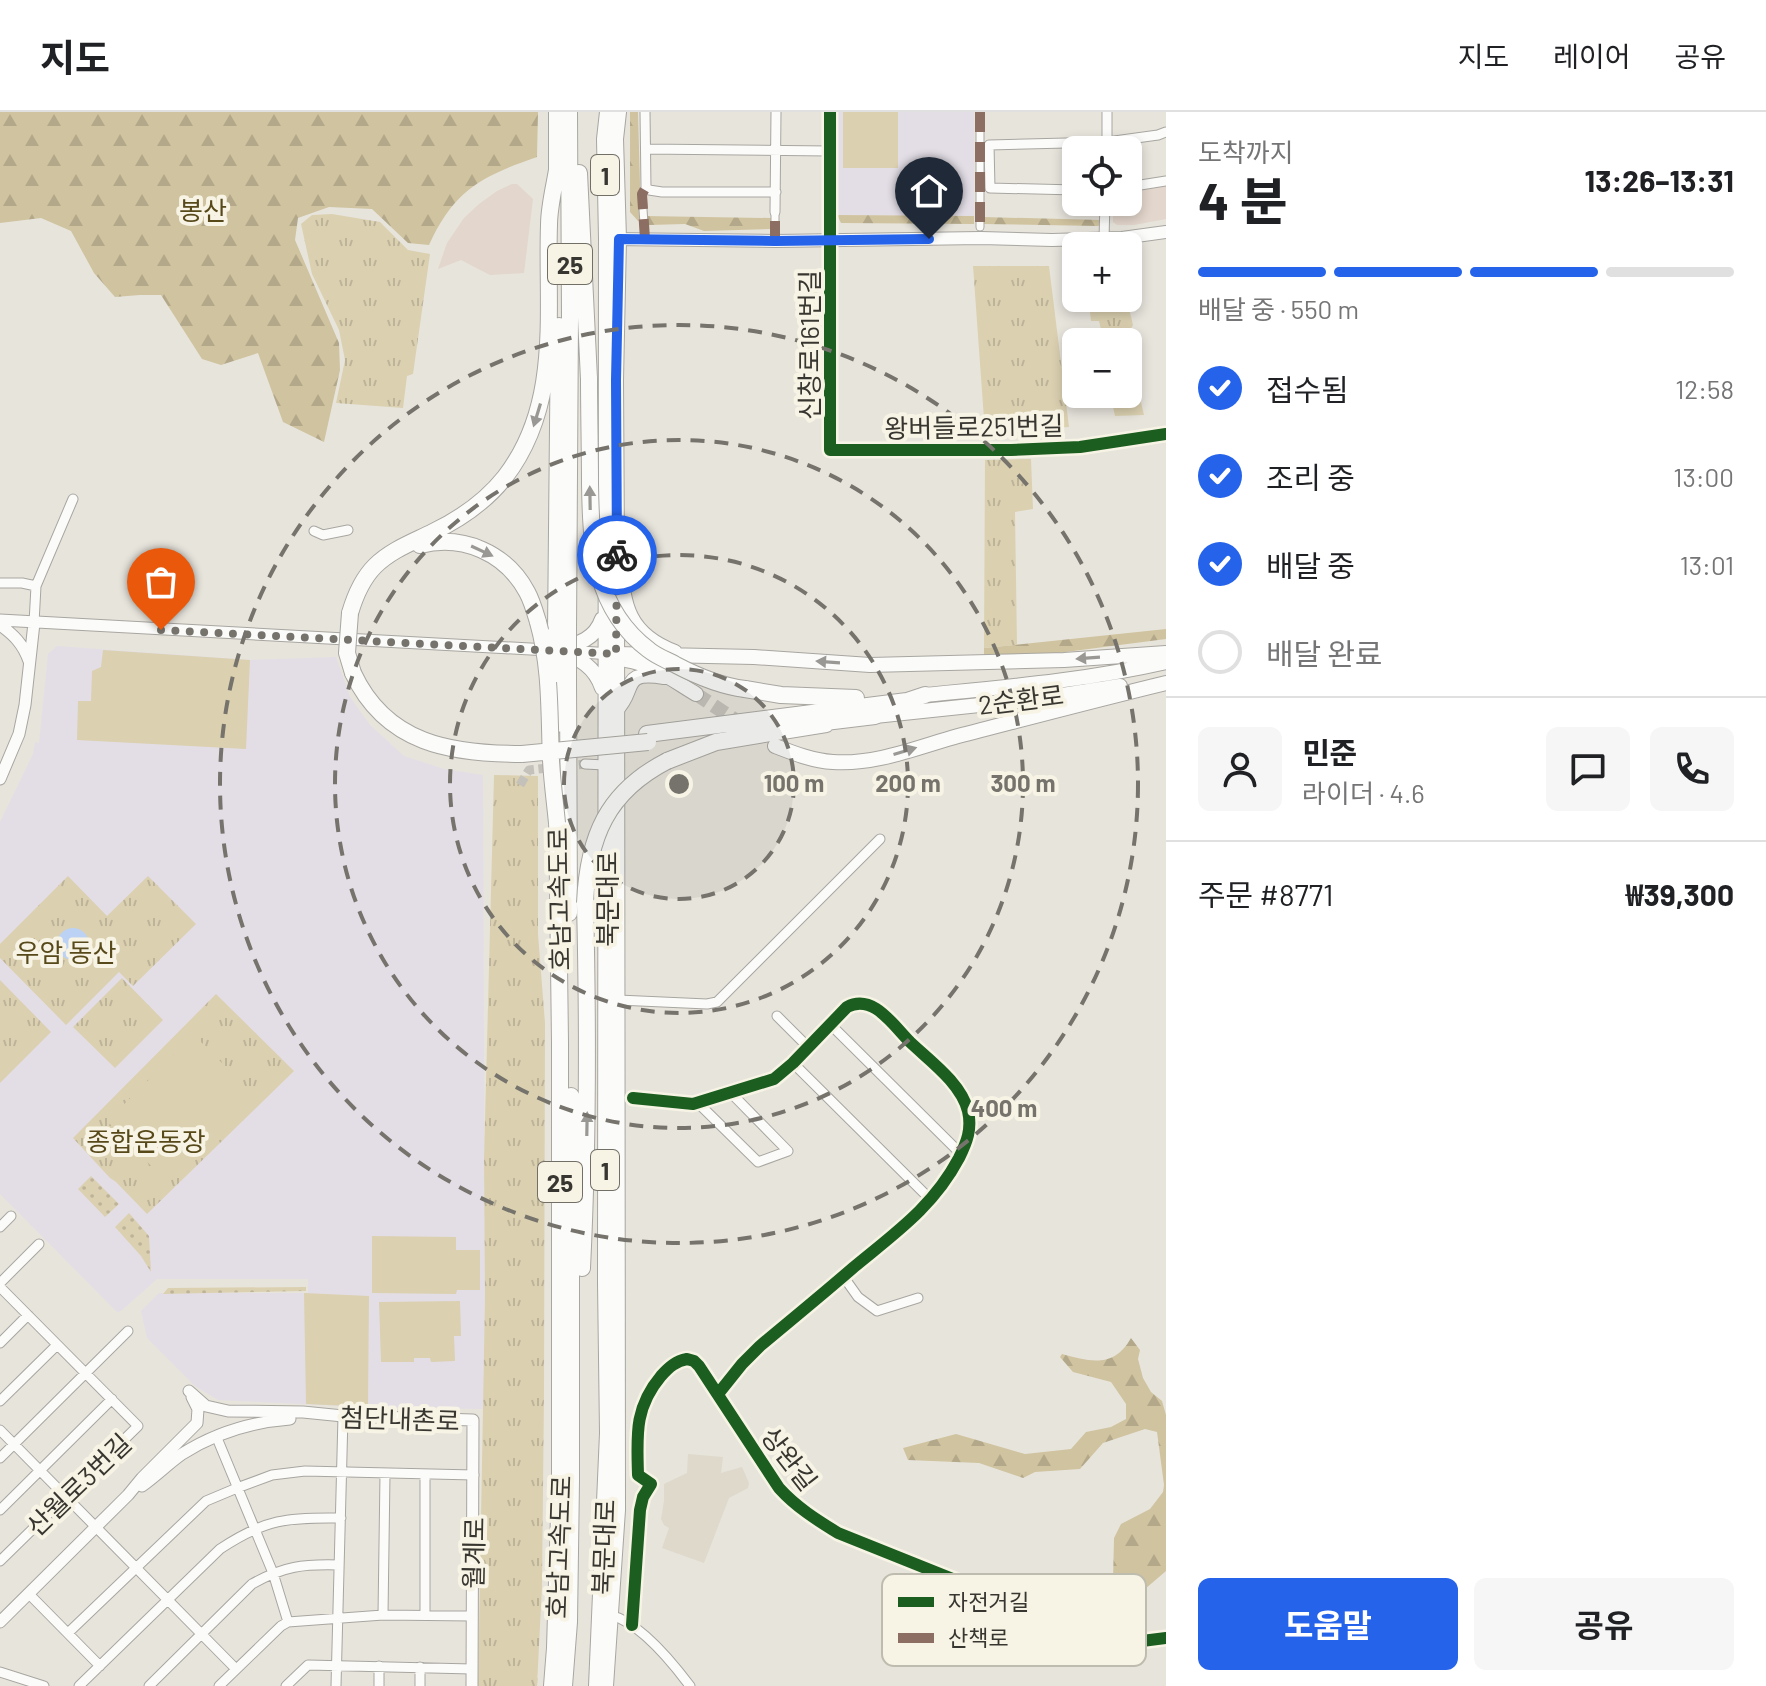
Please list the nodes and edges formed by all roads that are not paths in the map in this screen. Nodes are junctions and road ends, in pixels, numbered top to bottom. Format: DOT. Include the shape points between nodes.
graph roads {
  1 [pos="557,112"];
  2 [pos="571,112"];
  3 [pos="607,112"];
  4 [pos="619,112"];
  5 [pos="645,112"];
  6 [pos="776,112"];
  7 [pos="830,112"];
  8 [pos="980,112"];
  9 [pos="1107,112"];
  10 [pos="1166,132"];
  11 [pos="1107,136"];
  12 [pos="1142,138"];
  13 [pos="1062,146"];
  14 [pos="646,149"];
  15 [pos="776,151"];
  16 [pos="829,151"];
  17 [pos="557,170"];
  18 [pos="1166,181"];
  19 [pos="1142,185"];
  20 [pos="646,187"];
  21 [pos="1062,190"];
  22 [pos="776,192"];
  23 [pos="775,212"];
  24 [pos="980,227"];
  25 [pos="1165,234"];
  26 [pos="1142,236"];
  27 [pos="612,239"];
  28 [pos="645,239"];
  29 [pos="1062,239"];
  30 [pos="831,240"];
  31 [pos="775,241"];
  32 [pos="1166,434"];
  33 [pos="830,450"];
  34 [pos="73,499"];
  35 [pos="348,530"];
  36 [pos="314,531"];
  37 [pos="617,540"];
  38 [pos="0,583"];
  39 [pos="36,586"];
  40 [pos="605,603"];
  41 [pos="354,614"];
  42 [pos="0,623"];
  43 [pos="34,623"];
  44 [pos="562,632"];
  45 [pos="551,650"];
  46 [pos="611,653"];
  47 [pos="1166,653"];
  48 [pos="695,655"];
  49 [pos="1166,662"];
  50 [pos="30,664"];
  51 [pos="563,678"];
  52 [pos="669,678"];
  53 [pos="1166,681"];
  54 [pos="696,694"];
  55 [pos="925,695"];
  56 [pos="610,707"];
  57 [pos="875,716"];
  58 [pos="648,738"];
  59 [pos="775,746"];
  60 [pos="585,764"];
  61 [pos="605,765"];
  62 [pos="0,779"];
  63 [pos="557,823"];
  64 [pos="880,839"];
  65 [pos="618,1000"];
  66 [pos="777,1016"];
  67 [pos="830,1024"];
  68 [pos="808,1047"];
  69 [pos="793,1063"];
  70 [pos="731,1093"];
  71 [pos="633,1098"];
  72 [pos="698,1103"];
  73 [pos="961,1154"];
  74 [pos="931,1200"];
  75 [pos="11,1216"];
  76 [pos="0,1227"];
  77 [pos="39,1244"];
  78 [pos="843,1276"];
  79 [pos="0,1285"];
  80 [pos="918,1298"];
  81 [pos="28,1315"];
  82 [pos="128,1331"];
  83 [pos="0,1343"];
  84 [pos="57,1345"];
  85 [pos="86,1373"];
  86 [pos="718,1394"];
  87 [pos="112,1399"];
  88 [pos="0,1401"];
  89 [pos="215,1409"];
  90 [pos="327,1415"];
  91 [pos="343,1416"];
  92 [pos="197,1420"];
  93 [pos="473,1420"];
  94 [pos="0,1430"];
  95 [pos="217,1436"];
  96 [pos="14,1444"];
  97 [pos="0,1458"];
  98 [pos="40,1470"];
  99 [pos="342,1472"];
  100 [pos="385,1474"];
  101 [pos="425,1475"];
  102 [pos="474,1475"];
  103 [pos="571,1481"];
  104 [pos="237,1488"];
  105 [pos="128,1495"];
  106 [pos="66,1496"];
  107 [pos="611,1509"];
  108 [pos="0,1510"];
  109 [pos="640,1510"];
  110 [pos="341,1518"];
  111 [pos="96,1527"];
  112 [pos="255,1528"];
  113 [pos="0,1561"];
  114 [pos="339,1565"];
  115 [pos="135,1567"];
  116 [pos="273,1573"];
  117 [pos="940,1574"];
  118 [pos="29,1594"];
  119 [pos="168,1600"];
  120 [pos="383,1615"];
  121 [pos="425,1615"];
  122 [pos="610,1615"];
  123 [pos="472,1616"];
  124 [pos="338,1618"];
  125 [pos="0,1622"];
  126 [pos="288,1622"];
  127 [pos="632,1625"];
  128 [pos="68,1633"];
  129 [pos="202,1634"];
  130 [pos="1166,1638"];
  131 [pos="1146,1640"];
  132 [pos="336,1665"];
  133 [pos="100,1666"];
  134 [pos="379,1666"];
  135 [pos="420,1667"];
  136 [pos="235,1668"];
  137 [pos="472,1669"];
  138 [pos="0,1672"];
  139 [pos="44,1686"];
  140 [pos="79,1686"];
  141 [pos="149,1686"];
  142 [pos="219,1686"];
  143 [pos="286,1686"];
  144 [pos="336,1686"];
  145 [pos="379,1686"];
  146 [pos="420,1686"];
  147 [pos="472,1686"];
  148 [pos="552,1686"];
  149 [pos="564,1686"];
  150 [pos="596,1686"];
  151 [pos="606,1686"];
  152 [pos="690,1686"];
  1 -- 17 [label="highway, 호남고속도로 / 25"];
  2 -- 44 [label="highway, 호남고속도로 / 25"];
  55 -- 2 [label="highway, one-way, bridge" via="830,698 732,687 650,651 627,630 600,584 593,555 577,131"];
  3 -- 27 [label="main road, 북문대로 / 1" via="604,139"];
  4 -- 27 [label="main road, 북문대로 / 1"];
  5 -- 14 [label="street"];
  6 -- 15 [label="street"];
  7 -- 16 [label="street"];
  8 -- 24 [label="street"];
  9 -- 11 [label="street"];
  10 -- 12 [label="street"];
  13 -- 21 [label="street" via="989,145 990,188"];
  14 -- 15 [label="street"];
  14 -- 20 [label="street"];
  15 -- 16 [label="street"];
  15 -- 22 [label="street"];
  16 -- 30 [label="street"];
  17 -- 41 [label="highway, one-way" via="549,221 546,373 531,434 504,477 474,507 373,567 356,593"];
  17 -- 44 [label="highway, 호남고속도로 / 25"];
  18 -- 19 [label="street"];
  20 -- 22 [label="street" via="651,192"];
  20 -- 28 [label="street"];
  22 -- 23 [label="street"];
  23 -- 31 [label="street"];
  25 -- 26 [label="main road"];
  27 -- 28 [label="main road"];
  27 -- 37 [label="main road, 북문대로 / 1"];
  27 -- 40 [label="main road, 북문대로 / 1"];
  28 -- 31 [label="main road"];
  29 -- 30 [label="main road"];
  30 -- 31 [label="main road"];
  30 -- 33 [label="street, 신창로161번길"];
  32 -- 33 [label="street, 왕버들로251번길" via="1080,447"];
  34 -- 39 [label="street"];
  35 -- 36 [label="street" via="323,535"];
  37 -- 46 [label="main road, 북문대로 / 1"];
  37 -- 48 [label="main road" via="625,603 636,627 664,647"];
  38 -- 39 [label="street"];
  39 -- 43 [label="street"];
  40 -- 45 [label="main road" via="592,636"];
  40 -- 46 [label="main road, 북문대로 / 1"];
  41 -- 58 [label="highway" via="355,646 366,680 392,712 422,730 461,742 491,744"];
  41 -- 63 [label="highway, one-way, bridge" via="387,563 418,545 464,543 507,566 527,593 546,653"];
  42 -- 43 [label="street"];
  42 -- 50 [label="street" via="22,645"];
  43 -- 45 [label="street"];
  43 -- 50 [label="street"];
  44 -- 51 [label="highway, 호남고속도로 / 25, bridge"];
  45 -- 46 [label="street"];
  45 -- 56 [label="main road" via="590,667"];
  46 -- 48 [label="main road"];
  46 -- 52 [label="main road"];
  46 -- 56 [label="main road, 북문대로 / 1"];
  47 -- 48 [label="main road, one-way" via="870,665"];
  49 -- 55 [label="main road, 2순환로"];
  50 -- 62 [label="street" via="19,734"];
  51 -- 63 [label="highway, 호남고속도로 / 25"];
  51 -- 103 [label="highway, 호남고속도로 / 25" via="572,1144"];
  52 -- 54 [label="main road"];
  52 -- 56 [label="main road" via="632,680 623,702"];
  53 -- 57 [label="main road, 2순환로"];
  59 -- 53 [label="main road, one-way" via="832,762 885,757"];
  55 -- 58 [label="highway"];
  56 -- 61 [label="main road, 북문대로 / 1"];
  56 -- 65 [label="main road, 북문대로 / 1"];
  57 -- 58 [label="highway"];
  103 -- 57 [label="highway, one-way, bridge" via="578,1425 586,1183 585,903 593,844 620,797 667,761 716,742"];
  60 -- 61 [label="street"];
  61 -- 107 [label="main road, 북문대로 / 1" via="605,1283"];
  63 -- 148 [label="highway, 호남고속도로 / 25" via="560,1482"];
  64 -- 65 [label="street" via="717,1002"];
  65 -- 107 [label="main road, 북문대로 / 1"];
  66 -- 68 [label="street"];
  67 -- 68 [label="street"];
  67 -- 73 [label="street"];
  67 -- 73 [label="street" via="854,1003 873,1005 950,1081 966,1103 970,1126"];
  68 -- 69 [label="street"];
  69 -- 70 [label="street" via="774,1079"];
  69 -- 74 [label="street"];
  70 -- 72 [label="street"];
  70 -- 72 [label="street" via="788,1151 758,1162"];
  71 -- 72 [label="street"];
  73 -- 74 [label="street"];
  74 -- 78 [label="street"];
  75 -- 76 [label="street"];
  77 -- 79 [label="street"];
  78 -- 80 [label="street" via="877,1311"];
  78 -- 86 [label="street" via="760,1346"];
  79 -- 81 [label="street, 산월로3번길"];
  81 -- 83 [label="street"];
  81 -- 84 [label="street, 산월로3번길"];
  82 -- 85 [label="street"];
  84 -- 85 [label="street, 산월로3번길"];
  84 -- 88 [label="street"];
  85 -- 87 [label="street, 산월로3번길"];
  85 -- 96 [label="street"];
  86 -- 109 [label="street, 상완길" via="699,1366 687,1359 659,1378 638,1422 638,1475 651,1484"];
  86 -- 117 [label="street, 상완길" via="789,1499 838,1533"];
  87 -- 98 [label="street"];
  87 -- 106 [label="street, 산월로3번길" via="138,1426"];
  89 -- 90 [label="street"];
  89 -- 92 [label="street" via="203,1411"];
  89 -- 92 [label="street" via="189,1391"];
  89 -- 95 [label="street" via="226,1420 226,1429"];
  90 -- 91 [label="street, 첨단내촌로"];
  90 -- 95 [label="street" via="245,1425"];
  91 -- 93 [label="street, 첨단내촌로"];
  91 -- 99 [label="street"];
  92 -- 95 [label="street" via="202,1435"];
  92 -- 105 [label="street"];
  93 -- 102 [label="street, 월계로"];
  94 -- 96 [label="street"];
  95 -- 104 [label="street"];
  95 -- 105 [label="street"];
  96 -- 97 [label="street"];
  96 -- 98 [label="street"];
  98 -- 106 [label="street"];
  98 -- 108 [label="street"];
  99 -- 100 [label="street"];
  99 -- 104 [label="street" via="272,1475"];
  99 -- 110 [label="street"];
  100 -- 101 [label="street"];
  100 -- 120 [label="street"];
  101 -- 102 [label="street"];
  101 -- 121 [label="street"];
  102 -- 123 [label="street, 월계로"];
  103 -- 149 [label="highway, 호남고속도로 / 25"];
  104 -- 112 [label="street"];
  104 -- 115 [label="street" via="206,1501"];
  105 -- 111 [label="street"];
  106 -- 111 [label="street"];
  106 -- 113 [label="street, 산월로3번길"];
  107 -- 109 [label="street"];
  107 -- 122 [label="main road, 북문대로 / 1"];
  107 -- 150 [label="main road, 북문대로 / 1"];
  109 -- 127 [label="street, 상완길"];
  110 -- 112 [label="street" via="299,1517"];
  110 -- 114 [label="street"];
  111 -- 115 [label="street"];
  111 -- 118 [label="street"];
  112 -- 116 [label="street"];
  112 -- 119 [label="street" via="220,1549"];
  114 -- 116 [label="street" via="305,1564"];
  114 -- 124 [label="street"];
  115 -- 119 [label="street"];
  115 -- 128 [label="street"];
  116 -- 126 [label="street"];
  116 -- 129 [label="street" via="252,1584"];
  118 -- 125 [label="street"];
  118 -- 128 [label="street"];
  119 -- 129 [label="street"];
  119 -- 133 [label="street"];
  120 -- 121 [label="street"];
  120 -- 124 [label="street"];
  121 -- 123 [label="street"];
  122 -- 127 [label="street"];
  122 -- 151 [label="main road, 북문대로 / 1"];
  123 -- 137 [label="street, 월계로"];
  124 -- 126 [label="street"];
  124 -- 132 [label="street"];
  126 -- 136 [label="street"];
  127 -- 152 [label="street"];
  128 -- 133 [label="street"];
  129 -- 136 [label="street"];
  129 -- 141 [label="street"];
  130 -- 131 [label="street, 상완길"];
  132 -- 134 [label="street"];
  132 -- 143 [label="street" via="308,1665"];
  132 -- 144 [label="street"];
  133 -- 140 [label="street"];
  134 -- 135 [label="street"];
  134 -- 145 [label="street"];
  135 -- 137 [label="street"];
  135 -- 146 [label="street"];
  136 -- 142 [label="street"];
  137 -- 147 [label="street, 월계로"];
  138 -- 139 [label="street"];
}
